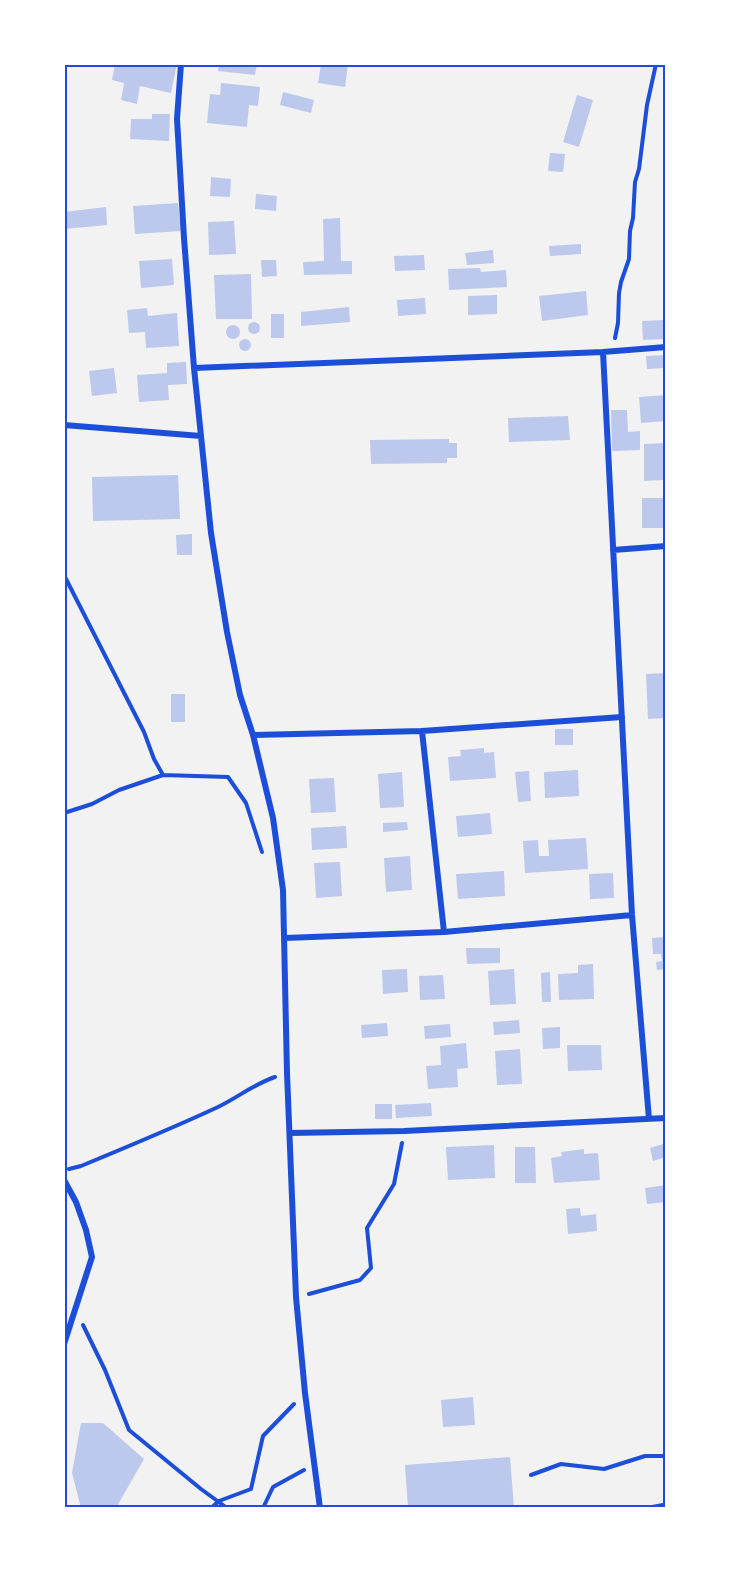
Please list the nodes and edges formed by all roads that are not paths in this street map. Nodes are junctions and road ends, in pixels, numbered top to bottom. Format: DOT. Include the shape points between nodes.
graph roads {
  1 [pos="182,64"];
  2 [pos="666,347"];
  3 [pos="603,352"];
  4 [pos="194,368"];
  5 [pos="64,424"];
  6 [pos="201,436"];
  7 [pos="666,546"];
  8 [pos="613,550"];
  9 [pos="622,717"];
  10 [pos="422,731"];
  11 [pos="253,735"];
  12 [pos="632,915"];
  13 [pos="444,932"];
  14 [pos="285,938"];
  15 [pos="666,1118"];
  16 [pos="649,1119"];
  17 [pos="290,1133"];
  18 [pos="64,1180"];
  19 [pos="64,1344"];
  20 [pos="320,1508"];
  1 -- 4 [label="street" via="177,119"];
  2 -- 3 [label="street"];
  3 -- 4 [label="street"];
  3 -- 8 [label="street"];
  4 -- 6 [label="street"];
  5 -- 6 [label="street"];
  6 -- 11 [label="street" via="227,632"];
  7 -- 8 [label="street"];
  8 -- 9 [label="street"];
  9 -- 10 [label="street"];
  9 -- 12 [label="street"];
  10 -- 11 [label="street"];
  10 -- 13 [label="street"];
  11 -- 14 [label="street" via="273,818 284,890"];
  12 -- 13 [label="street"];
  12 -- 16 [label="street"];
  13 -- 14 [label="street"];
  14 -- 17 [label="street"];
  15 -- 16 [label="street"];
  16 -- 17 [label="street"];
  17 -- 20 [label="street" via="296,1298"];
  18 -- 19 [label="street" via="76,1202 92,1257"];
}
